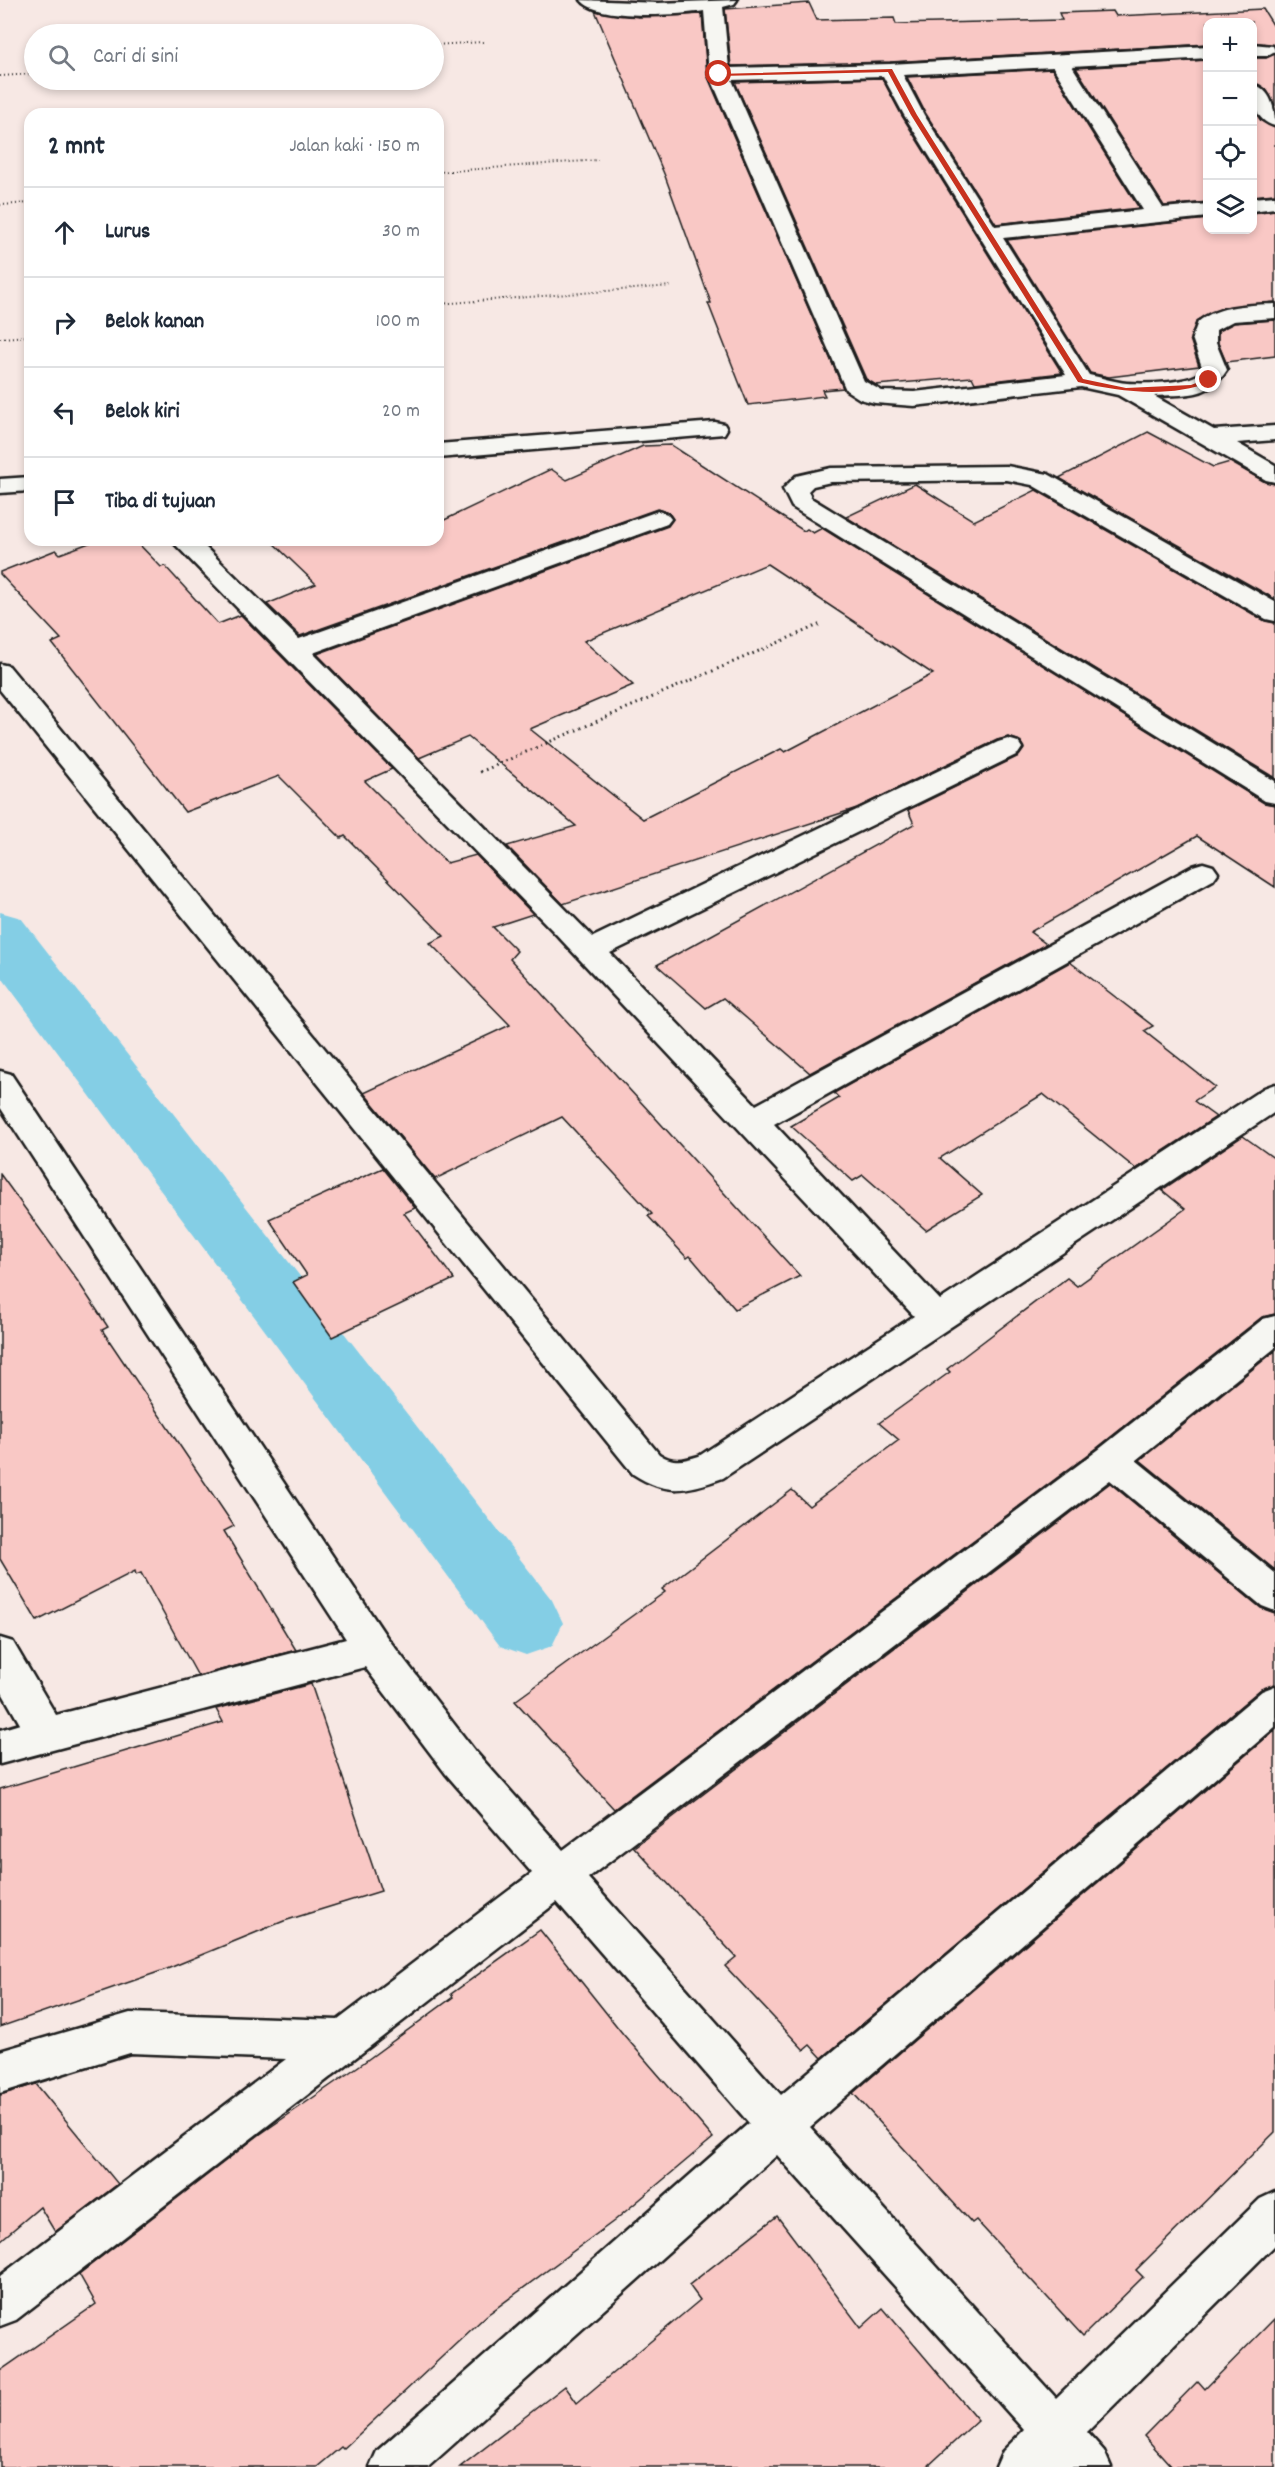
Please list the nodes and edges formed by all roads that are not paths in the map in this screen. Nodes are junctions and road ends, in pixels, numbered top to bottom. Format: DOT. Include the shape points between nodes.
graph roads {
  1 [pos="591,0"];
  2 [pos="720,2"];
  3 [pos="1203,52"];
  4 [pos="1060,62"];
  5 [pos="890,70"];
  6 [pos="719,74"];
  7 [pos="1257,97"];
  8 [pos="1275,120"];
  9 [pos="1275,202"];
  10 [pos="1257,204"];
  11 [pos="1203,211"];
  12 [pos="1157,216"];
  13 [pos="988,233"];
  14 [pos="1275,311"];
  15 [pos="1081,380"];
  16 [pos="1126,390"];
  17 [pos="715,429"];
  18 [pos="1275,433"];
  19 [pos="1209,438"];
  20 [pos="444,451"];
  21 [pos="1275,475"];
  22 [pos="24,484"];
  23 [pos="0,486"];
  24 [pos="658,519"];
  25 [pos="190,546"];
  26 [pos="1275,613"];
  27 [pos="295,650"];
  28 [pos="0,672"];
  29 [pos="1008,748"];
  30 [pos="1275,794"];
  31 [pos="1203,873"];
  32 [pos="591,950"];
  33 [pos="0,1082"];
  34 [pos="1275,1096"];
  35 [pos="753,1121"];
  36 [pos="938,1319"];
  37 [pos="1275,1329"];
  38 [pos="1111,1460"];
  39 [pos="1275,1595"];
  40 [pos="373,1648"];
  41 [pos="0,1654"];
  42 [pos="1275,1702"];
  43 [pos="47,1735"];
  44 [pos="0,1747"];
  45 [pos="561,1875"];
  46 [pos="345,2042"];
  47 [pos="0,2072"];
  48 [pos="779,2125"];
  49 [pos="1275,2214"];
  50 [pos="0,2304"];
  51 [pos="1056,2430"];
  52 [pos="393,2467"];
  53 [pos="1019,2467"];
  54 [pos="1088,2467"];
  1 -- 2 [label="street" via="613,8 634,9"];
  2 -- 6 [label="street"];
  3 -- 4 [label="street"];
  4 -- 5 [label="street"];
  4 -- 12 [label="street"];
  5 -- 6 [label="street"];
  5 -- 13 [label="street"];
  6 -- 15 [label="street" via="854,385 868,396 914,399"];
  7 -- 8 [label="street"];
  9 -- 10 [label="street"];
  11 -- 12 [label="street"];
  12 -- 13 [label="street"];
  13 -- 15 [label="street"];
  14 -- 16 [label="street" via="1216,318 1206,326 1204,341 1215,370 1209,380 1201,384"];
  15 -- 16 [label="street"];
  16 -- 19 [label="street"];
  17 -- 20 [label="street"];
  18 -- 19 [label="street"];
  19 -- 21 [label="street"];
  22 -- 23 [label="street"];
  24 -- 27 [label="street"];
  25 -- 27 [label="street"];
  26 -- 30 [label="street" via="1039,479 1007,473 831,475 805,481 795,489 801,502"];
  27 -- 32 [label="street"];
  28 -- 36 [label="street" via="646,1464 660,1474 680,1477 710,1468"];
  29 -- 32 [label="street"];
  31 -- 35 [label="street"];
  32 -- 35 [label="street"];
  33 -- 40 [label="street"];
  34 -- 36 [label="street"];
  35 -- 36 [label="street"];
  37 -- 38 [label="street"];
  38 -- 39 [label="street"];
  38 -- 45 [label="street"];
  40 -- 43 [label="street"];
  40 -- 45 [label="street" via="460,1762"];
  41 -- 43 [label="street"];
  42 -- 48 [label="street"];
  43 -- 44 [label="street"];
  45 -- 46 [label="street"];
  45 -- 48 [label="street"];
  46 -- 47 [label="street" via="130,2033"];
  46 -- 50 [label="street"];
  48 -- 51 [label="street"];
  48 -- 52 [label="street"];
  49 -- 51 [label="street"];
  51 -- 53 [label="street"];
  51 -- 54 [label="street"];
}
